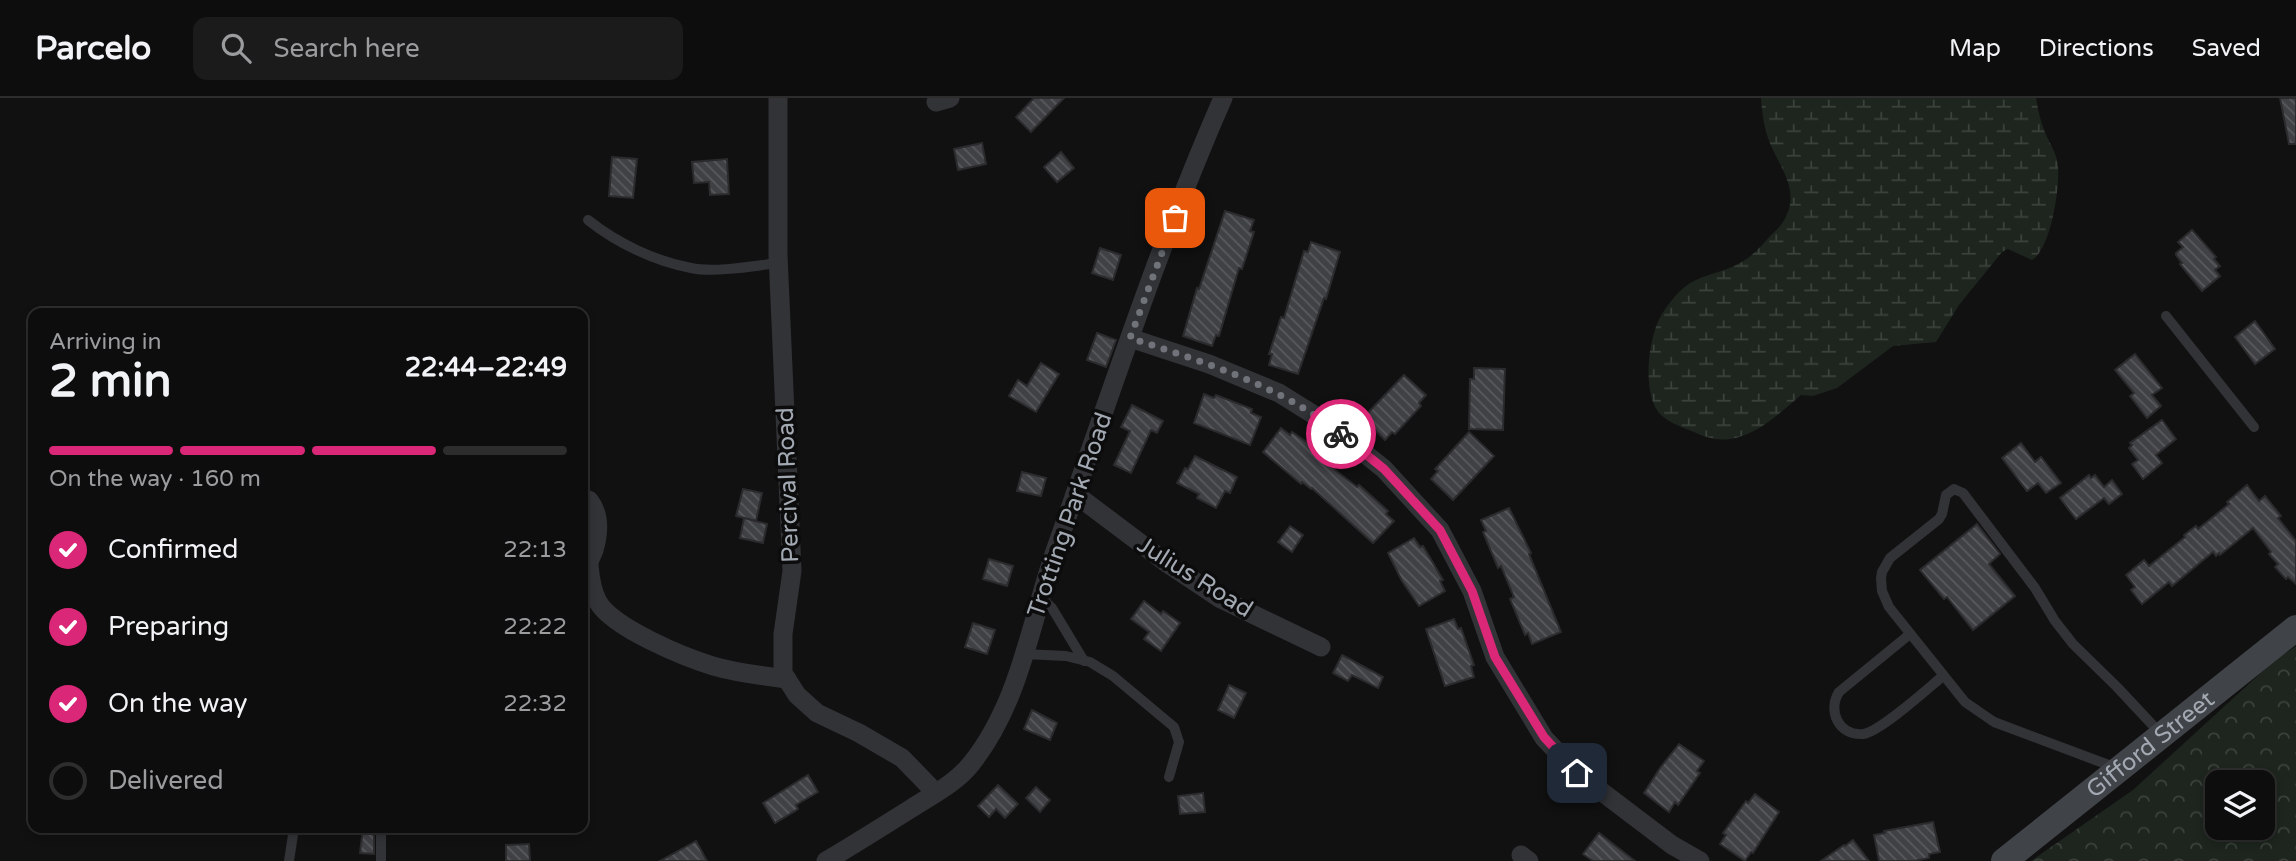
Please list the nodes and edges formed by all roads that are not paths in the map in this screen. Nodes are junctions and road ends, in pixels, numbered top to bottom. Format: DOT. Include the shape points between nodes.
graph roads {
  1 [pos="778,98"];
  2 [pos="1223,98"];
  3 [pos="588,220"];
  4 [pos="778,263"];
  5 [pos="2166,316"];
  6 [pos="1130,338"];
  7 [pos="2254,427"];
  8 [pos="1075,494"];
  9 [pos="588,500"];
  10 [pos="588,556"];
  11 [pos="588,568"];
  12 [pos="1041,598"];
  13 [pos="2296,628"];
  14 [pos="1910,634"];
  15 [pos="1321,648"];
  16 [pos="1024,654"];
  17 [pos="1084,661"];
  18 [pos="1943,676"];
  19 [pos="787,679"];
  20 [pos="2162,736"];
  21 [pos="2121,769"];
  22 [pos="1169,777"];
  23 [pos="936,793"];
  24 [pos="293,833"];
  25 [pos="381,833"];
  26 [pos="289,861"];
  27 [pos="381,861"];
  28 [pos="826,861"];
  29 [pos="1700,861"];
  30 [pos="2004,861"];
  1 -- 4 [label="street, Percival Road"];
  2 -- 6 [label="street, Trotting Park Road"];
  3 -- 4 [label="lane" via="612,238 693,269"];
  4 -- 19 [label="street, Percival Road" via="792,571 783,634"];
  5 -- 7 [label="lane"];
  6 -- 8 [label="street, Trotting Park Road"];
  6 -- 29 [label="street" via="1279,393 1327,423 1384,469 1440,530 1472,591 1495,657 1544,737 1577,773"];
  8 -- 12 [label="street, Trotting Park Road"];
  8 -- 15 [label="street, Julius Road" via="1221,599"];
  9 -- 10 [label="street" via="597,509 598,528 594,550"];
  11 -- 19 [label="street" via="598,602 627,627 713,666"];
  12 -- 16 [label="street, Trotting Park Road"];
  12 -- 17 [label="lane"];
  13 -- 20 [label="main road, Gifford Street"];
  14 -- 18 [label="lane"];
  14 -- 18 [label="lane" via="1839,692 1833,709 1842,727 1854,733 1871,732"];
  14 -- 20 [label="lane" via="1886,602 1882,572 1890,558 1939,519 1946,495 1959,489 2073,644"];
  16 -- 17 [label="lane"];
  16 -- 23 [label="street, Trotting Park Road" via="995,730 969,766"];
  17 -- 22 [label="lane" via="1113,676 1174,726 1180,742"];
  18 -- 21 [label="lane" via="1965,702 1994,722"];
  19 -- 23 [label="street" via="817,713 902,758"];
  20 -- 21 [label="main road, Gifford Street"];
  21 -- 30 [label="main road, Gifford Street"];
  23 -- 28 [label="street, Trotting Park Road"];
  24 -- 26 [label="lane"];
  25 -- 27 [label="lane"];
}
